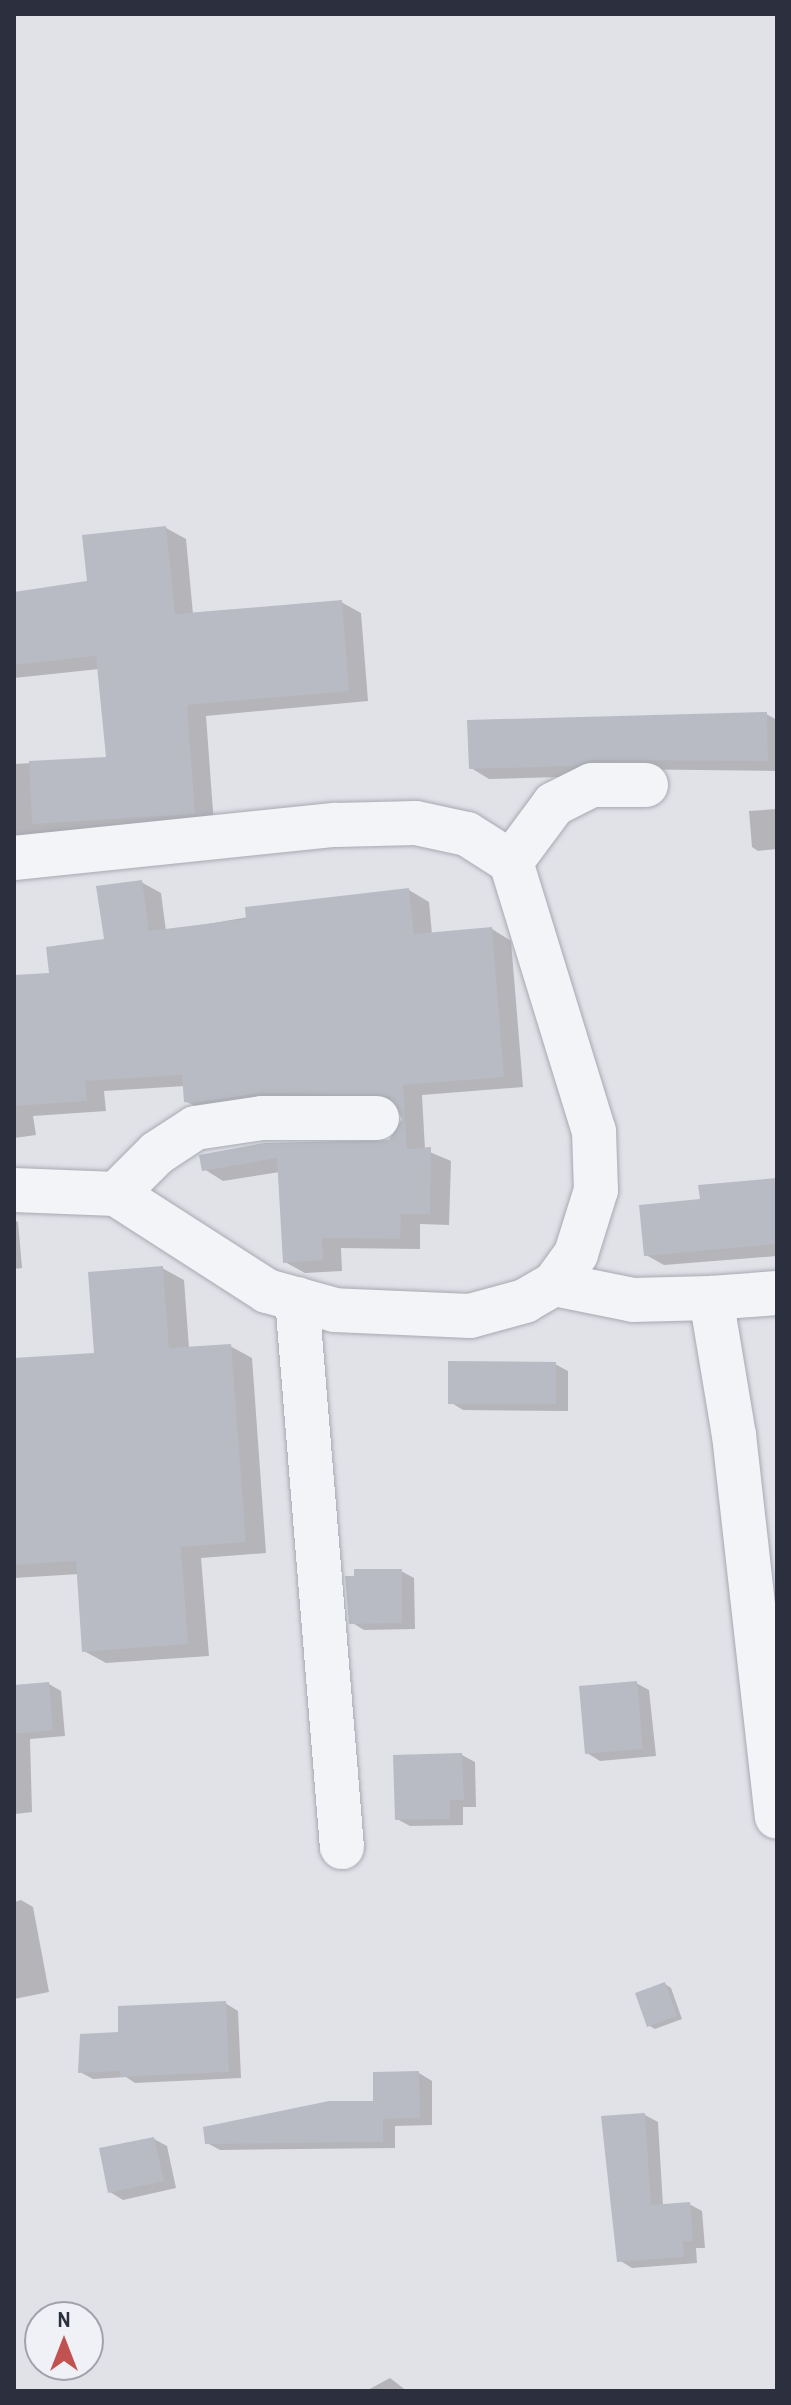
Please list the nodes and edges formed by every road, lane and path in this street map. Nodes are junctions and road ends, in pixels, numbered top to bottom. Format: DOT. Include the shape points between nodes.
graph roads {
  1 [pos="646,785"];
  2 [pos="14,858"];
  3 [pos="511,862"];
  4 [pos="377,1118"];
  5 [pos="14,1190"];
  6 [pos="116,1194"];
  7 [pos="554,1284"];
  8 [pos="777,1293"];
  9 [pos="711,1298"];
  10 [pos="297,1299"];
  11 [pos="777,1817"];
  12 [pos="342,1847"];
  1 -- 3 [label="street" via="592,785 554,804"];
  2 -- 3 [label="street" via="336,825 416,823 467,834"];
  3 -- 7 [label="street" via="594,1131 596,1190 576,1254"];
  4 -- 6 [label="street" via="276,1117 195,1128 157,1153"];
  5 -- 6 [label="street"];
  6 -- 10 [label="street" via="227,1268 267,1291"];
  7 -- 9 [label="street" via="633,1300"];
  7 -- 10 [label="street" via="525,1301 470,1316 335,1310"];
  8 -- 9 [label="street"];
  9 -- 11 [label="street" via="734,1435"];
  10 -- 12 [label="street"];
}
